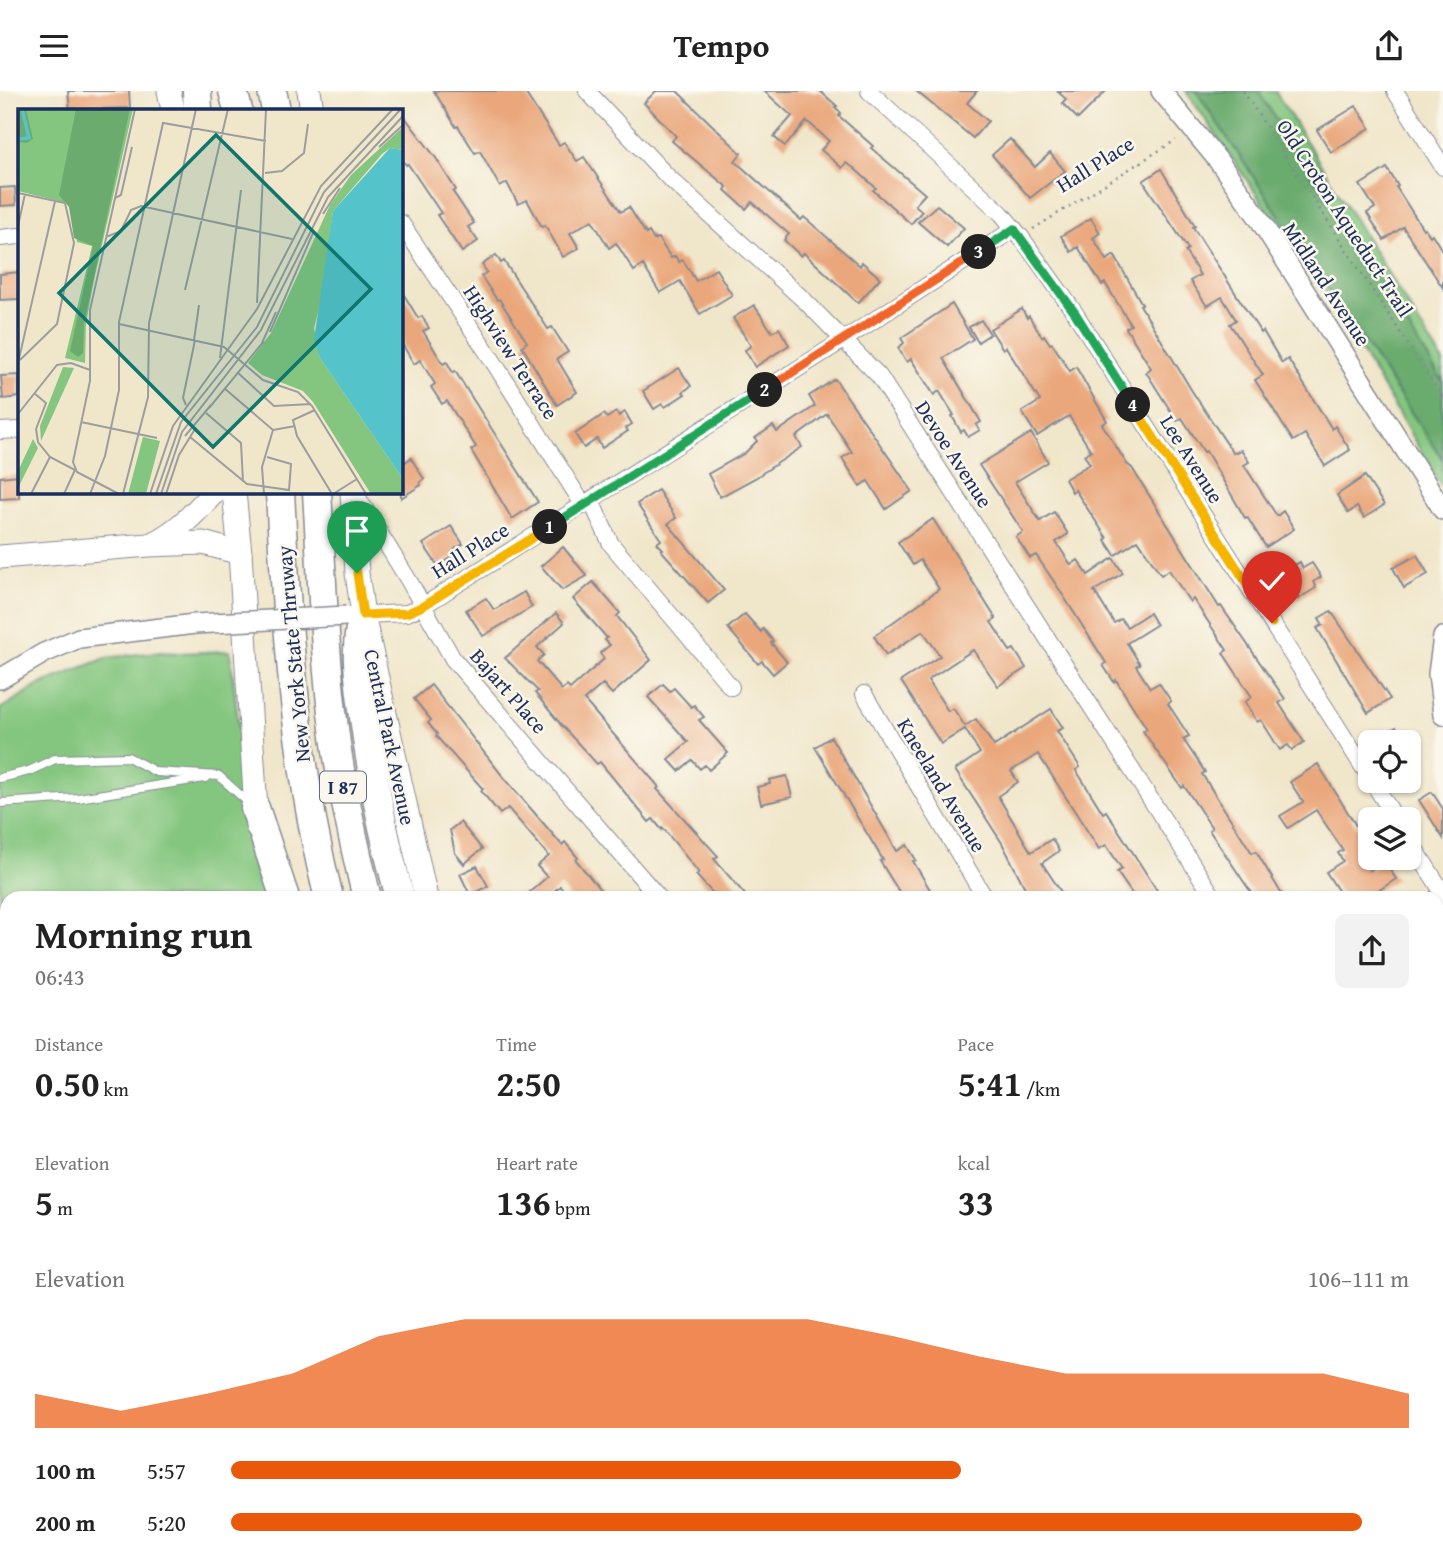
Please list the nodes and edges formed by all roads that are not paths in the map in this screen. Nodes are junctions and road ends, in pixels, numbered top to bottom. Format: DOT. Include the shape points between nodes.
graph roads {
  1 [pos="169,91"];
  2 [pos="197,91"];
  3 [pos="233,91"];
  4 [pos="272,91"];
  5 [pos="309,91"];
  6 [pos="587,91"];
  7 [pos="869,91"];
  8 [pos="1161,91"];
  9 [pos="1395,91"];
  10 [pos="173,109"];
  11 [pos="198,109"];
  12 [pos="238,109"];
  13 [pos="276,109"];
  14 [pos="312,109"];
  15 [pos="1443,167"];
  16 [pos="402,224"];
  17 [pos="1017,233"];
  18 [pos="18,236"];
  19 [pos="0,238"];
  20 [pos="845,339"];
  21 [pos="18,430"];
  22 [pos="0,431"];
  23 [pos="213,493"];
  24 [pos="234,493"];
  25 [pos="280,493"];
  26 [pos="317,493"];
  27 [pos="353,493"];
  28 [pos="354,493"];
  29 [pos="587,503"];
  30 [pos="1443,510"];
  31 [pos="149,545"];
  32 [pos="240,552"];
  33 [pos="0,557"];
  34 [pos="423,606"];
  35 [pos="355,616"];
  36 [pos="1443,637"];
  37 [pos="0,679"];
  38 [pos="731,687"];
  39 [pos="864,694"];
  40 [pos="1443,715"];
  41 [pos="1358,759"];
  42 [pos="219,776"];
  43 [pos="0,778"];
  44 [pos="0,803"];
  45 [pos="255,808"];
  46 [pos="1421,858"];
  47 [pos="269,891"];
  48 [pos="283,891"];
  49 [pos="327,891"];
  50 [pos="365,891"];
  51 [pos="398,891"];
  52 [pos="424,891"];
  53 [pos="653,891"];
  54 [pos="981,891"];
  55 [pos="1210,891"];
  56 [pos="1441,891"];
  1 -- 10 [label="main road"];
  2 -- 11 [label="highway"];
  3 -- 12 [label="highway"];
  4 -- 13 [label="highway"];
  5 -- 14 [label="main road"];
  6 -- 20 [label="street, Devoe Avenue" via="668,177"];
  7 -- 17 [label="street, Lee Avenue"];
  8 -- 30 [label="street, Midland Avenue" via="1258,217"];
  9 -- 15 [label="street"];
  16 -- 29 [label="street, Highview Terrace"];
  17 -- 20 [label="street, Hall Place"];
  17 -- 41 [label="street, Lee Avenue" via="1075,313"];
  18 -- 19 [label="street"];
  20 -- 29 [label="street, Hall Place"];
  20 -- 55 [label="street, Devoe Avenue" via="879,376"];
  21 -- 22 [label="street"];
  23 -- 31 [label="main road" via="188,520"];
  24 -- 32 [label="main road"];
  25 -- 49 [label="highway, New York State Thruway / I 87" via="298,730"];
  26 -- 50 [label="highway, New York State Thruway / I 87" via="335,737"];
  27 -- 35 [label="main road, Central Park Avenue"];
  28 -- 34 [label="street, Bajart Place"];
  29 -- 34 [label="street, Hall Place"];
  29 -- 38 [label="street, Highview Terrace" via="611,544"];
  31 -- 32 [label="main road" via="203,543"];
  31 -- 33 [label="main road"];
  32 -- 45 [label="main road"];
  34 -- 35 [label="street, Hall Place" via="407,613"];
  34 -- 53 [label="street, Bajart Place" via="453,659"];
  35 -- 37 [label="street, Hall Place, bridge" via="195,624 79,638"];
  35 -- 51 [label="highway" via="375,789"];
  35 -- 52 [label="main road, Central Park Avenue"];
  36 -- 40 [label="street" via="1438,674"];
  39 -- 54 [label="street, Kneeland Avenue"];
  42 -- 43 [label="lane" via="156,772 128,757 55,759"];
  42 -- 44 [label="lane" via="78,798"];
  42 -- 45 [label="lane"];
  45 -- 47 [label="main road"];
  45 -- 48 [label="highway"];
  46 -- 56 [label="street"];
}
